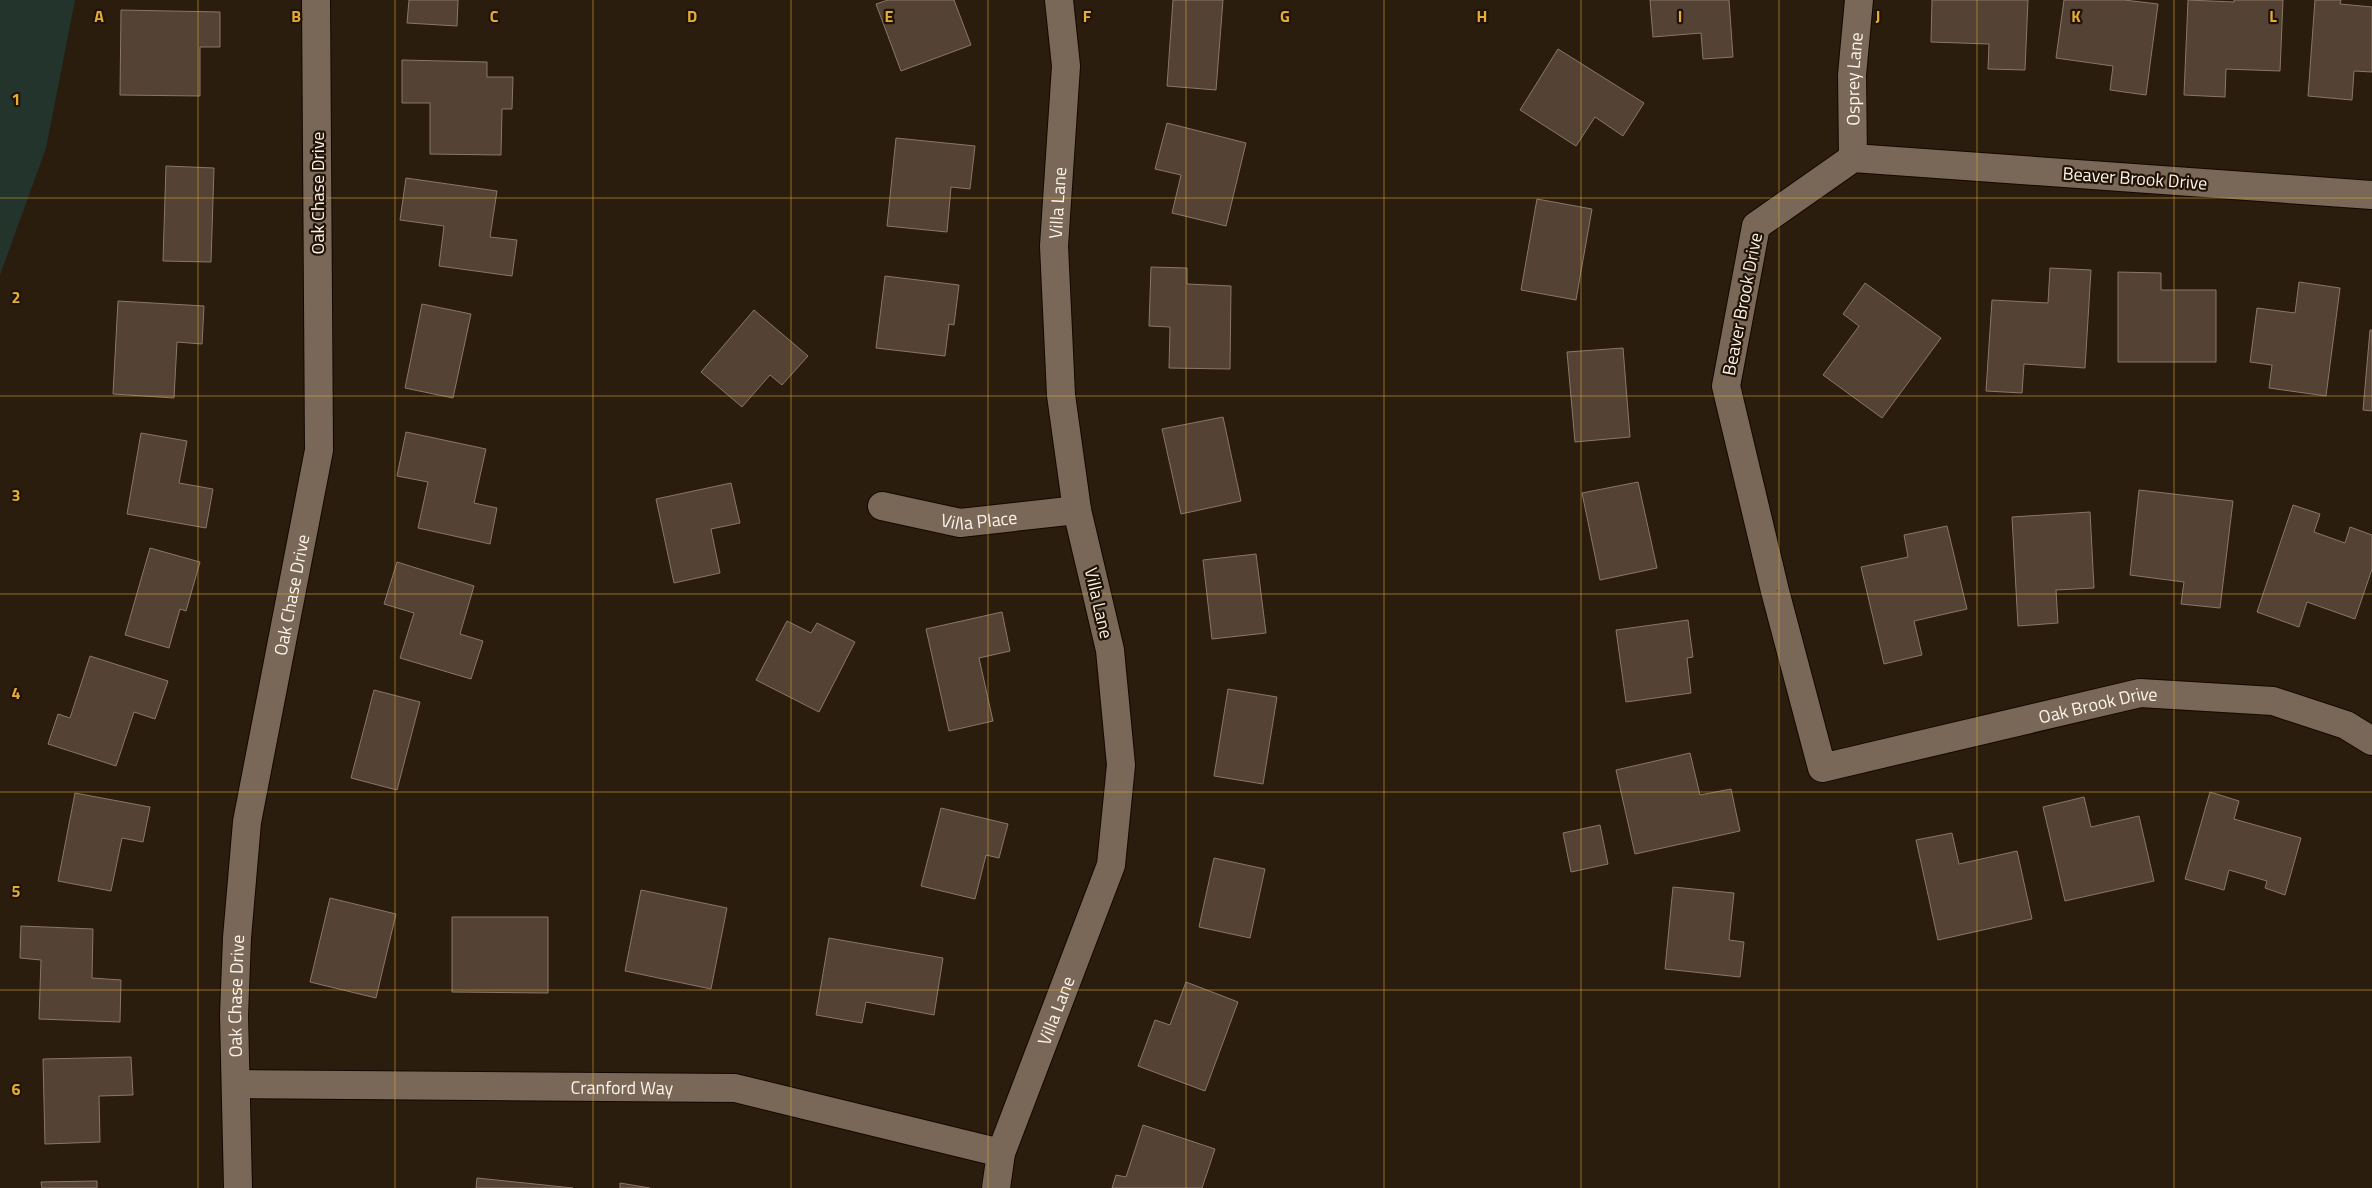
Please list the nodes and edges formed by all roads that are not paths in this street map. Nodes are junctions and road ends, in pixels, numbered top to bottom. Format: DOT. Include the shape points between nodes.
graph roads {
  1 [pos="316,0"];
  2 [pos="1059,0"];
  3 [pos="1859,0"];
  4 [pos="1853,158"];
  5 [pos="2372,195"];
  6 [pos="882,506"];
  7 [pos="1078,510"];
  8 [pos="2372,742"];
  9 [pos="1822,768"];
  10 [pos="236,1084"];
  11 [pos="1001,1153"];
  12 [pos="238,1188"];
  13 [pos="996,1188"];
  1 -- 10 [label="street, Oak Chase Drive" via="319,450 247,822 237,938"];
  2 -- 7 [label="street, Villa Lane" via="1066,66 1054,246 1061,395"];
  3 -- 4 [label="street, Osprey Lane" via="1852,76"];
  4 -- 5 [label="street, Beaver Brook Drive"];
  4 -- 9 [label="street, Beaver Brook Drive" via="1756,226 1726,386"];
  6 -- 7 [label="street, Villa Place" via="960,523"];
  7 -- 11 [label="street, Villa Lane" via="1110,650 1120,755 1111,865"];
  8 -- 9 [label="street, Oak Brook Drive" via="2346,725 2273,701 2140,693"];
  10 -- 11 [label="street, Cranford Way" via="735,1088"];
  10 -- 12 [label="street, Oak Chase Drive"];
  11 -- 13 [label="street, Villa Lane"];
}
